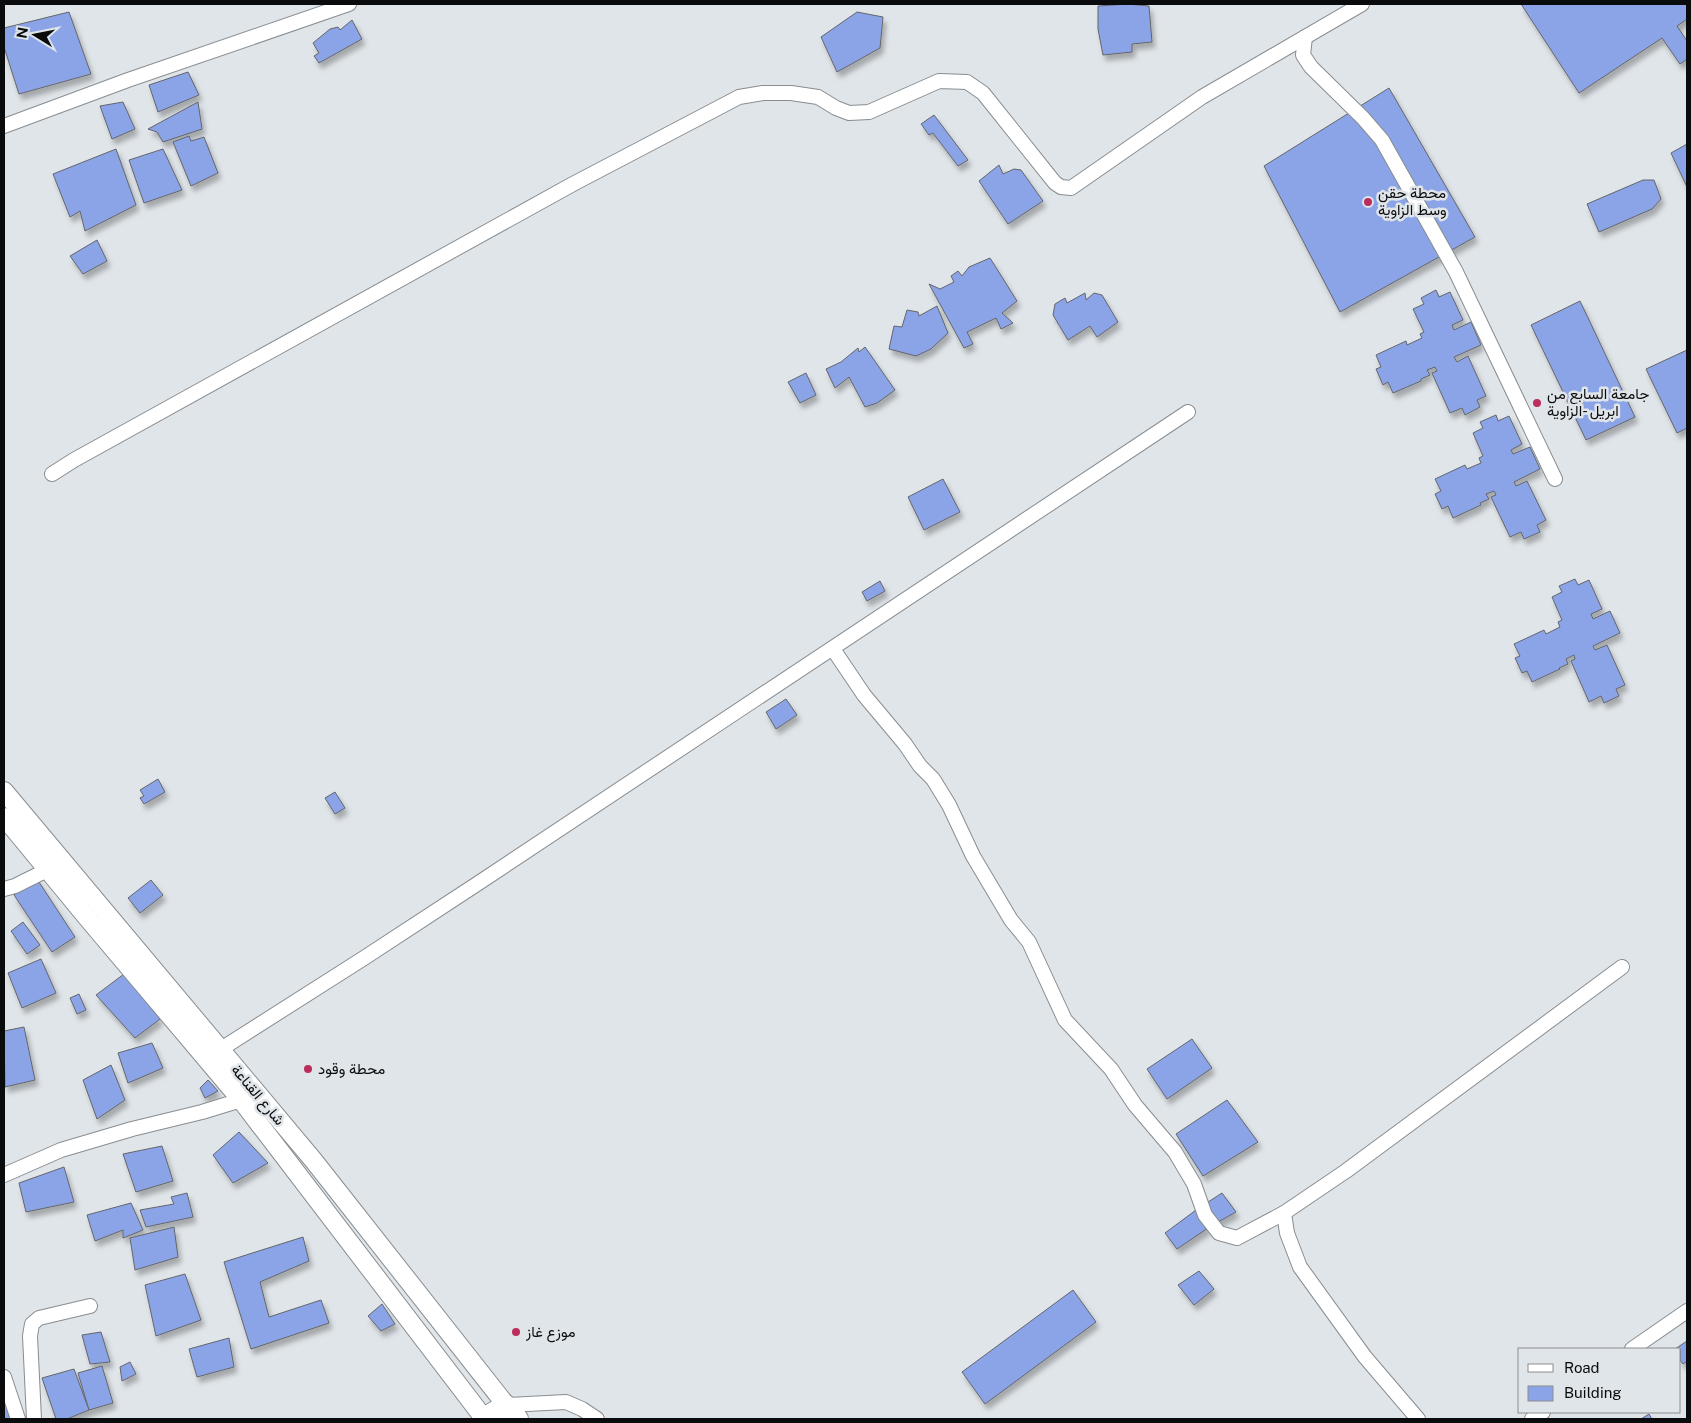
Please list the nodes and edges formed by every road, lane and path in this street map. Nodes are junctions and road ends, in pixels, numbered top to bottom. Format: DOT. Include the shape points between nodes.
graph roads {
  1 [pos="349,4"];
  2 [pos="1362,4"];
  3 [pos="1305,37"];
  4 [pos="4,126"];
  5 [pos="1188,412"];
  6 [pos="52,474"];
  7 [pos="1555,479"];
  8 [pos="832,649"];
  9 [pos="4,791"];
  10 [pos="4,816"];
  11 [pos="47,870"];
  12 [pos="4,889"];
  13 [pos="1622,967"];
  14 [pos="221,1049"];
  15 [pos="241,1100"];
  16 [pos="4,1175"];
  17 [pos="1284,1213"];
  18 [pos="90,1306"];
  19 [pos="1687,1311"];
  20 [pos="1633,1348"];
  21 [pos="4,1376"];
  22 [pos="512,1412"];
  23 [pos="18,1419"];
  24 [pos="34,1419"];
  25 [pos="483,1419"];
  26 [pos="597,1419"];
  27 [pos="1418,1419"];
  1 -- 4 [label="street"];
  2 -- 3 [label="street"];
  3 -- 6 [label="street" via="1202,97 1071,188 1055,183 983,93 967,82 940,81 869,112 849,113 818,96 763,93 739,97 573,184"];
  3 -- 7 [label="street" via="1303,55 1311,67 1382,140 1456,272"];
  5 -- 8 [label="street"];
  8 -- 14 [label="street"];
  8 -- 17 [label="street" via="864,695 933,780 949,805 973,856 1011,920 1029,942 1065,1020 1111,1069 1135,1105 1174,1152 1194,1184 1205,1215 1219,1233 1237,1238"];
  9 -- 14 [label="street, شارع القناعة"];
  10 -- 11 [label="street, شارع القناعة"];
  11 -- 12 [label="street"];
  11 -- 15 [label="street, شارع القناعة"];
  13 -- 17 [label="street"];
  14 -- 22 [label="street, شارع القناعة" via="314,1161"];
  15 -- 16 [label="street" via="61,1150"];
  15 -- 25 [label="street, شارع القناعة"];
  17 -- 27 [label="street" via="1287,1233 1300,1267 1365,1357"];
  18 -- 24 [label="street" via="39,1318 32,1324"];
  19 -- 20 [label="street"];
  21 -- 23 [label="street"];
  22 -- 25 [label="main road"];
  22 -- 26 [label="street" via="566,1402"];
}
